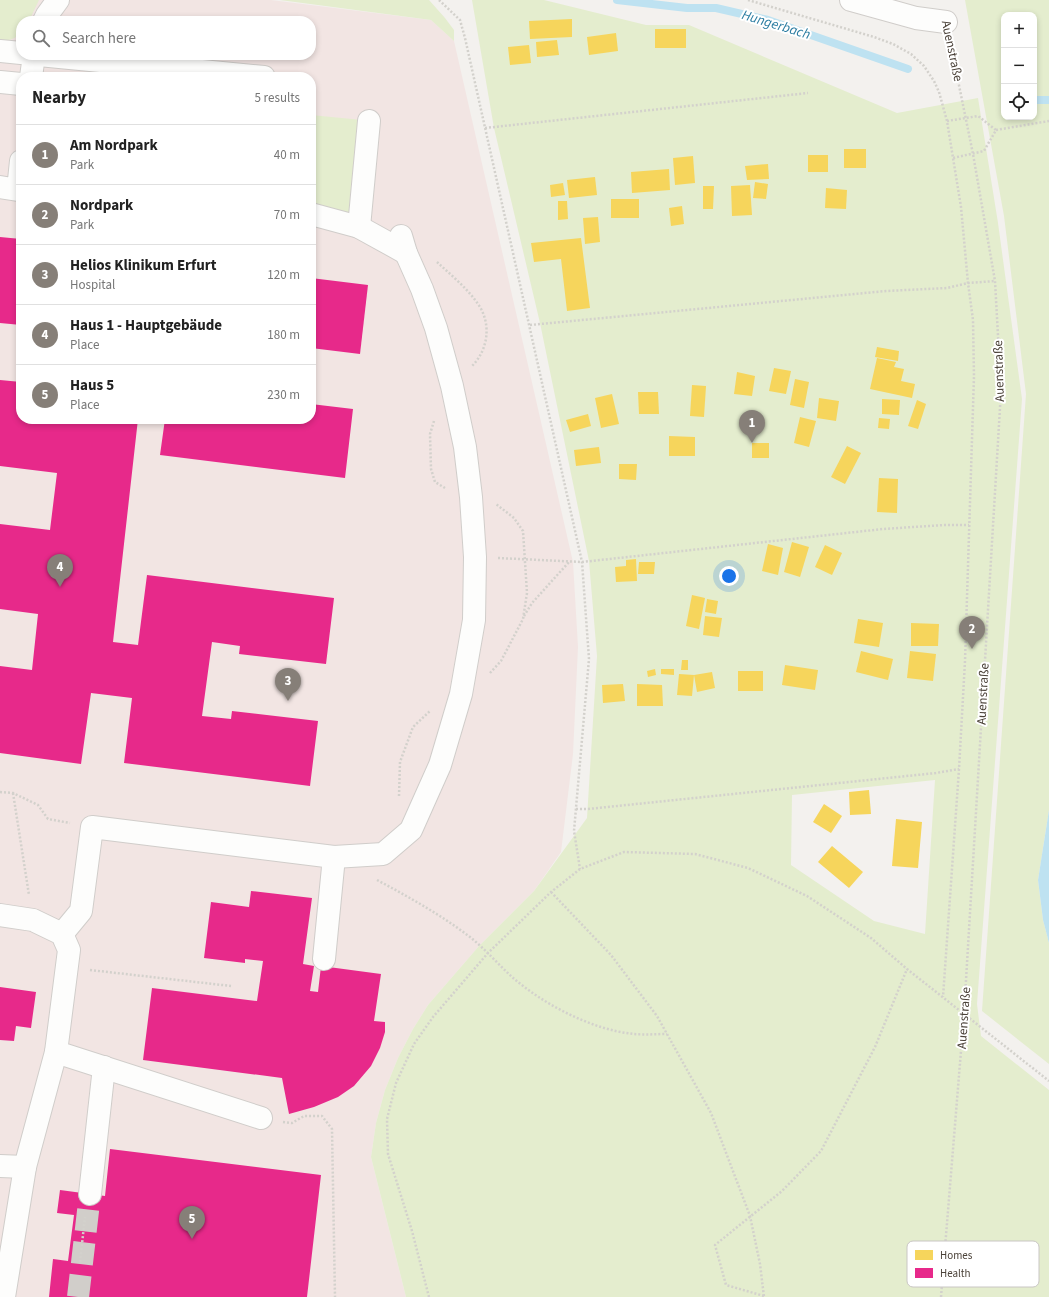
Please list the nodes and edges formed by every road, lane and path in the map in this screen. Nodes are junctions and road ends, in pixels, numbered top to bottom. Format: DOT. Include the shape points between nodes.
graph roads {
  1 [pos="58,0"];
  2 [pos="439,0"];
  3 [pos="748,0"];
  4 [pos="850,0"];
  5 [pos="46,16"];
  6 [pos="946,22"];
  7 [pos="0,51"];
  8 [pos="16,53"];
  9 [pos="33,60"];
  10 [pos="80,60"];
  11 [pos="32,72"];
  12 [pos="180,72"];
  13 [pos="0,82"];
  14 [pos="16,84"];
  15 [pos="808,93"];
  16 [pos="966,117"];
  17 [pos="369,120"];
  18 [pos="947,121"];
  19 [pos="1049,121"];
  20 [pos="485,128"];
  21 [pos="996,130"];
  22 [pos="974,154"];
  23 [pos="953,158"];
  24 [pos="0,187"];
  25 [pos="16,190"];
  26 [pos="316,215"];
  27 [pos="359,227"];
  28 [pos="995,281"];
  29 [pos="968,283"];
  30 [pos="530,325"];
  31 [pos="969,525"];
  32 [pos="476,557"];
  33 [pos="569,562"];
  34 [pos="582,562"];
  35 [pos="523,619"];
  36 [pos="959,769"];
  37 [pos="0,792"];
  38 [pos="13,793"];
  39 [pos="576,809"];
  40 [pos="92,827"];
  41 [pos="334,857"];
  42 [pos="580,869"];
  43 [pos="376,879"];
  44 [pos="551,892"];
  45 [pos="0,915"];
  46 [pos="32,920"];
  47 [pos="62,934"];
  48 [pos="488,953"];
  49 [pos="324,959"];
  50 [pos="68,968"];
  51 [pos="907,969"];
  52 [pos="231,986"];
  53 [pos="943,997"];
  54 [pos="964,1014"];
  55 [pos="667,1034"];
  56 [pos="56,1052"];
  57 [pos="104,1067"];
  58 [pos="1049,1081"];
  59 [pos="261,1118"];
  60 [pos="0,1166"];
  61 [pos="25,1167"];
  62 [pos="90,1194"];
  63 [pos="85,1216"];
  64 [pos="750,1216"];
  65 [pos="946,1241"];
  66 [pos="80,1262"];
  67 [pos="942,1287"];
  68 [pos="4,1297"];
  69 [pos="335,1297"];
  70 [pos="429,1297"];
  71 [pos="764,1297"];
  72 [pos="941,1297"];
  1 -- 5 [label="lane"];
  2 -- 20 [label="path" via="460,20"];
  3 -- 18 [label="path" via="893,44 911,54 924,66 934,81"];
  4 -- 6 [label="lane" via="916,18"];
  6 -- 16 [label="path, Auenstraße"];
  7 -- 8 [label="lane"];
  9 -- 11 [label="lane"];
  10 -- 12 [label="lane"];
  13 -- 14 [label="lane"];
  15 -- 20 [label="path"];
  16 -- 18 [label="path"];
  16 -- 21 [label="path" via="978,116"];
  16 -- 22 [label="path, Auenstraße"];
  17 -- 27 [label="lane"];
  18 -- 23 [label="path"];
  19 -- 21 [label="path"];
  20 -- 30 [label="path"];
  21 -- 22 [label="path" via="984,151"];
  22 -- 23 [label="path"];
  22 -- 28 [label="path, Auenstraße"];
  23 -- 29 [label="path" via="961,207"];
  24 -- 25 [label="lane"];
  26 -- 27 [label="lane"];
  27 -- 32 [label="lane" via="403,245 436,328 465,447"];
  28 -- 29 [label="path"];
  28 -- 54 [label="path, Auenstraße" via="1001,391"];
  29 -- 30 [label="path" via="947,288 886,291"];
  29 -- 31 [label="path" via="973,320 974,376"];
  30 -- 34 [label="path"];
  31 -- 34 [label="path" via="883,529"];
  31 -- 36 [label="path"];
  32 -- 33 [label="path"];
  32 -- 41 [label="lane" via="474,620 461,694 440,765 411,830 383,854"];
  33 -- 34 [label="path"];
  33 -- 35 [label="path" via="532,603"];
  34 -- 39 [label="path" via="589,659"];
  36 -- 39 [label="path"];
  36 -- 53 [label="path"];
  37 -- 38 [label="path"];
  38 -- 40 [label="path" via="38,805 48,818"];
  38 -- 46 [label="path"];
  39 -- 42 [label="path" via="574,831"];
  40 -- 41 [label="lane"];
  40 -- 47 [label="lane" via="81,911"];
  41 -- 49 [label="lane"];
  42 -- 44 [label="path"];
  42 -- 51 [label="path" via="624,852 695,854 748,868 807,896 871,938"];
  43 -- 48 [label="path" via="427,908"];
  44 -- 48 [label="path"];
  44 -- 55 [label="path" via="611,955 657,1016"];
  45 -- 46 [label="lane"];
  46 -- 47 [label="lane"];
  47 -- 50 [label="lane" via="69,950"];
  48 -- 55 [label="path" via="512,977 563,1012 608,1029 633,1034"];
  48 -- 70 [label="path" via="433,1017 414,1044 396,1082 387,1119 388,1154"];
  50 -- 52 [label="path"];
  50 -- 56 [label="lane"];
  51 -- 53 [label="path"];
  51 -- 64 [label="path" via="875,1047 821,1151 782,1191"];
  53 -- 54 [label="path"];
  54 -- 58 [label="path"];
  54 -- 65 [label="path, Auenstraße"];
  55 -- 64 [label="path" via="711,1113"];
  56 -- 57 [label="lane"];
  56 -- 61 [label="lane"];
  57 -- 59 [label="lane"];
  57 -- 62 [label="lane"];
  59 -- 69 [label="path" via="292,1123 304,1116 322,1116 332,1129"];
  60 -- 61 [label="lane"];
  61 -- 68 [label="lane"];
  63 -- 66 [label="path"];
  64 -- 71 [label="path"];
  64 -- 71 [label="path" via="715,1245 726,1285"];
  67 -- 72 [label="path, Auenstraße"];
}
